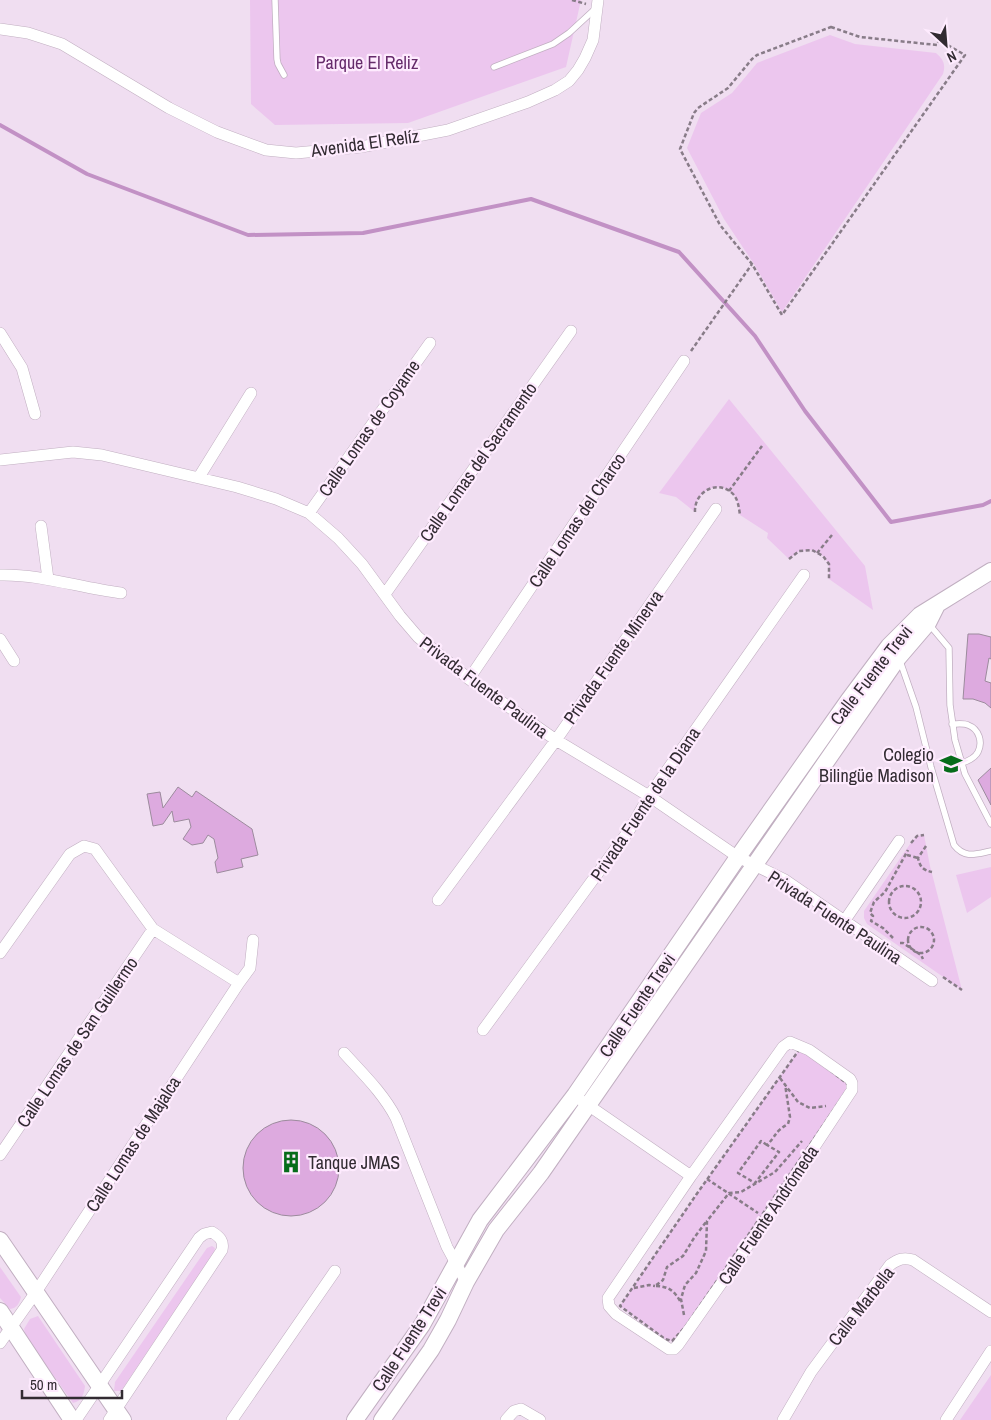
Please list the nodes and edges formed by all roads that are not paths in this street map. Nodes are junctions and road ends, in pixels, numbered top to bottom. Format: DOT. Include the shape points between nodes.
graph roads {
  1 [pos="275,0"];
  2 [pos="598,4"];
  3 [pos="0,29"];
  4 [pos="494,67"];
  5 [pos="284,75"];
  6 [pos="571,331"];
  7 [pos="0,333"];
  8 [pos="430,342"];
  9 [pos="684,361"];
  10 [pos="251,393"];
  11 [pos="35,414"];
  12 [pos="0,460"];
  13 [pos="199,477"];
  14 [pos="716,508"];
  15 [pos="309,513"];
  16 [pos="41,526"];
  17 [pos="991,571"];
  18 [pos="0,575"];
  19 [pos="804,575"];
  20 [pos="48,578"];
  21 [pos="121,593"];
  22 [pos="385,594"];
  23 [pos="924,619"];
  24 [pos="0,639"];
  25 [pos="894,652"];
  26 [pos="14,661"];
  27 [pos="469,679"];
  28 [pos="952,724"];
  29 [pos="556,740"];
  30 [pos="962,763"];
  31 [pos="649,796"];
  32 [pos="991,824"];
  33 [pos="899,841"];
  34 [pos="991,850"];
  35 [pos="738,857"];
  36 [pos="755,866"];
  37 [pos="438,900"];
  38 [pos="845,920"];
  39 [pos="153,929"];
  40 [pos="253,940"];
  41 [pos="0,953"];
  42 [pos="935,977"];
  43 [pos="239,982"];
  44 [pos="483,1030"];
  45 [pos="344,1054"];
  46 [pos="581,1100"];
  47 [pos="0,1155"];
  48 [pos="691,1176"];
  49 [pos="0,1240"];
  50 [pos="456,1264"];
  51 [pos="335,1271"];
  52 [pos="466,1282"];
  53 [pos="36,1292"];
  54 [pos="0,1311"];
  55 [pos="991,1312"];
  56 [pos="11,1328"];
  57 [pos="0,1343"];
  58 [pos="991,1351"];
  59 [pos="100,1387"];
  60 [pos="116,1416"];
  61 [pos="72,1420"];
  62 [pos="76,1420"];
  63 [pos="232,1420"];
  64 [pos="355,1420"];
  65 [pos="382,1420"];
  66 [pos="506,1420"];
  67 [pos="540,1420"];
  68 [pos="783,1420"];
  69 [pos="946,1420"];
  1 -- 5 [label="lane" via="277,59"];
  2 -- 3 [label="street, Avenida El Relíz" via="593,40 585,58 568,81 554,90 448,130 361,147 296,153 266,150 216,132 62,44 28,33"];
  2 -- 4 [label="lane" via="554,44"];
  6 -- 22 [label="street, Calle Lomas del Sacramento"];
  7 -- 11 [label="street" via="22,368"];
  8 -- 15 [label="street, Calle Lomas de Coyame"];
  9 -- 27 [label="street, Calle Lomas del Charco"];
  10 -- 13 [label="street"];
  12 -- 13 [label="street, Privada Fuente Paulina" via="73,452 102,455"];
  13 -- 15 [label="street, Privada Fuente Paulina"];
  14 -- 29 [label="street, Privada Fuente Minerva"];
  15 -- 22 [label="street, Privada Fuente Paulina" via="338,538"];
  16 -- 20 [label="street"];
  17 -- 23 [label="street, Calle Fuente Trevi" via="937,605"];
  18 -- 20 [label="street"];
  19 -- 31 [label="street, Privada Fuente de la Diana"];
  20 -- 21 [label="street"];
  22 -- 27 [label="street, Privada Fuente Paulina" via="418,637"];
  23 -- 25 [label="street, Calle Fuente Trevi"];
  23 -- 28 [label="lane" via="949,648"];
  24 -- 26 [label="street"];
  25 -- 34 [label="lane" via="906,674 954,845 965,854"];
  25 -- 35 [label="street, Calle Fuente Trevi"];
  25 -- 36 [label="street, Calle Fuente Trevi"];
  27 -- 29 [label="street, Privada Fuente Paulina"];
  28 -- 30 [label="lane"];
  28 -- 30 [label="lane" via="968,725 980,739 978,752"];
  29 -- 31 [label="street, Privada Fuente Paulina"];
  29 -- 37 [label="street, Privada Fuente Minerva"];
  30 -- 32 [label="lane"];
  31 -- 35 [label="street, Privada Fuente Paulina"];
  31 -- 44 [label="street, Privada Fuente de la Diana" via="630,829"];
  33 -- 38 [label="street"];
  35 -- 36 [label="street, Privada Fuente Paulina"];
  35 -- 46 [label="street, Calle Fuente Trevi"];
  36 -- 38 [label="street, Privada Fuente Paulina" via="786,880"];
  36 -- 46 [label="street, Calle Fuente Trevi"];
  38 -- 42 [label="street, Privada Fuente Paulina"];
  39 -- 41 [label="street" via="100,856 94,849 84,846 70,854"];
  39 -- 43 [label="street"];
  39 -- 47 [label="street, Calle Lomas de San Guillermo"];
  40 -- 43 [label="street, Calle Lomas de Majalca" via="250,968"];
  43 -- 53 [label="street, Calle Lomas de Majalca"];
  45 -- 50 [label="street" via="390,1106"];
  46 -- 48 [label="street"];
  46 -- 50 [label="street, Calle Fuente Trevi" via="480,1220"];
  46 -- 52 [label="street, Calle Fuente Trevi" via="540,1173 496,1230"];
  48 -- 48 [label="street, Calle Fuente Andrómeda" via="787,1043 809,1050 851,1081 850,1094 779,1201 678,1345 669,1349 616,1314 607,1300"];
  49 -- 53 [label="street"];
  50 -- 52 [label="street"];
  50 -- 64 [label="street, Calle Fuente Trevi" via="422,1325"];
  51 -- 63 [label="street"];
  52 -- 65 [label="street, Calle Fuente Trevi" via="431,1350"];
  53 -- 56 [label="street, Calle Lomas de Majalca"];
  53 -- 59 [label="street"];
  54 -- 56 [label="street"];
  55 -- 68 [label="street, Calle Marbella" via="913,1260 903,1258 896,1261 811,1372"];
  56 -- 57 [label="street, Calle Lomas de Majalca"];
  56 -- 61 [label="street"];
  58 -- 69 [label="street"];
  59 -- 60 [label="street"];
  59 -- 60 [label="street" via="199,1238 212,1232 220,1237 222,1250"];
  59 -- 62 [label="street"];
  66 -- 67 [label="street" via="514,1411 521,1409"];
}
